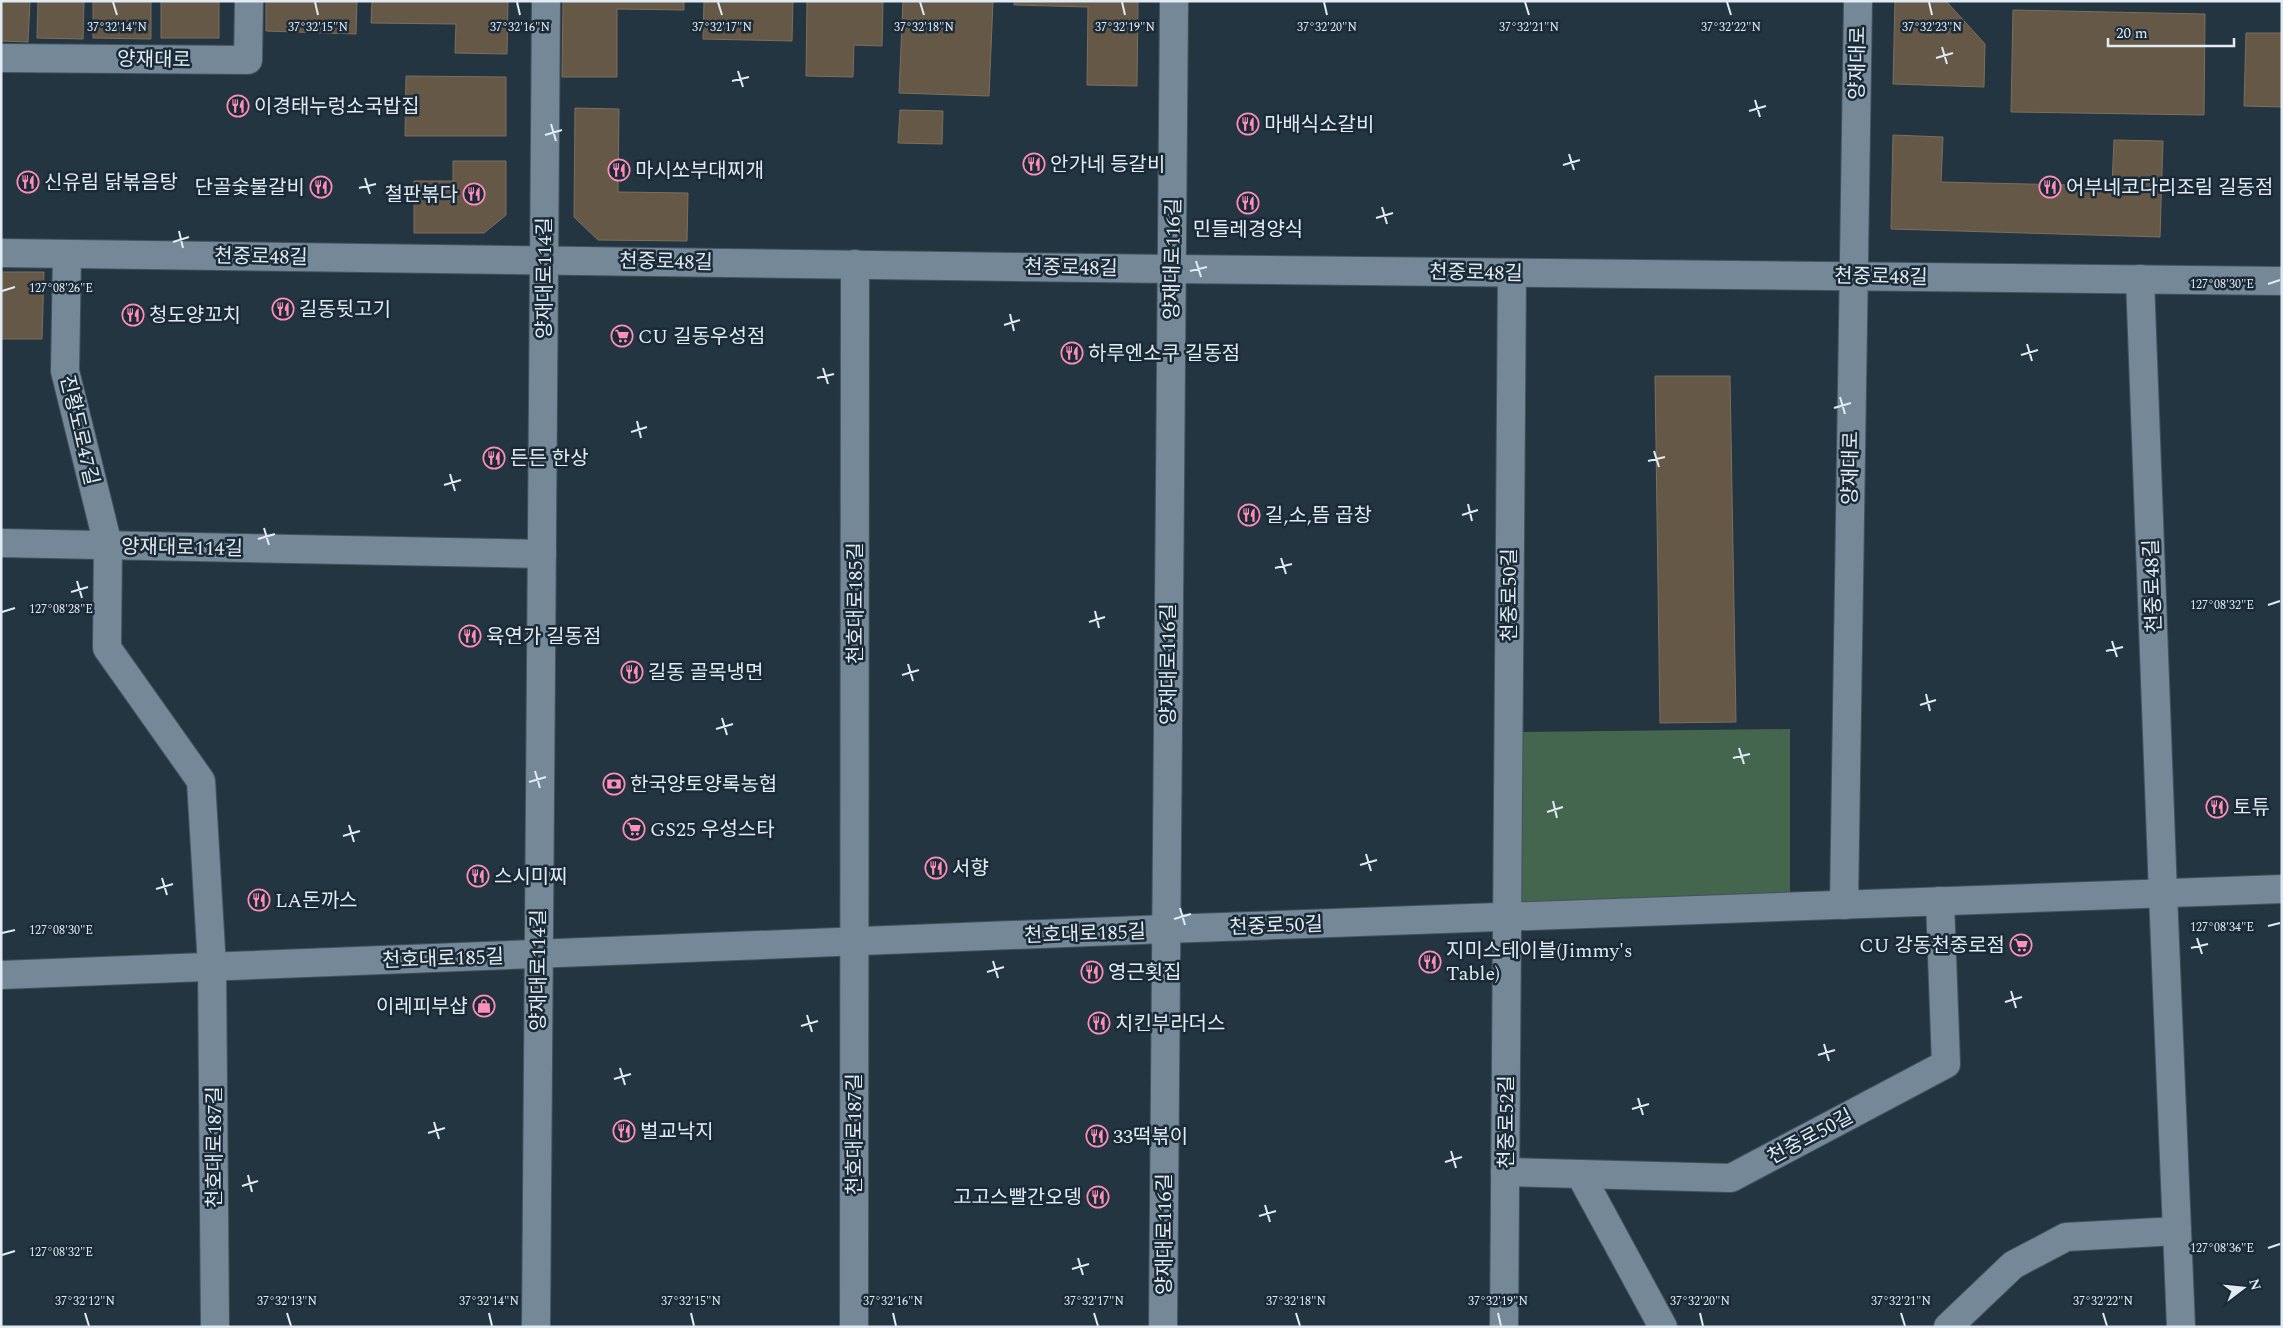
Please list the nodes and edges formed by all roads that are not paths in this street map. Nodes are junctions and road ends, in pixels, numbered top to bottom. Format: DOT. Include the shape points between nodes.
graph roads {
  1 [pos="249,1"];
  2 [pos="546,1"];
  3 [pos="1174,1"];
  4 [pos="1858,1"];
  5 [pos="1,58"];
  6 [pos="1,254"];
  7 [pos="68,254"];
  8 [pos="545,259"];
  9 [pos="855,264"];
  10 [pos="1172,269"];
  11 [pos="1512,273"];
  12 [pos="1853,276"];
  13 [pos="2140,279"];
  14 [pos="2282,281"];
  15 [pos="1,543"];
  16 [pos="108,545"];
  17 [pos="542,554"];
  18 [pos="2282,889"];
  19 [pos="2163,894"];
  20 [pos="1940,902"];
  21 [pos="1844,905"];
  22 [pos="1507,917"];
  23 [pos="1166,930"];
  24 [pos="854,941"];
  25 [pos="538,954"];
  26 [pos="212,967"];
  27 [pos="1,975"];
  28 [pos="1505,1172"];
  29 [pos="1580,1174"];
  30 [pos="2177,1231"];
  31 [pos="215,1327"];
  32 [pos="536,1327"];
  33 [pos="854,1327"];
  34 [pos="1163,1327"];
  35 [pos="1504,1327"];
  36 [pos="1663,1327"];
  37 [pos="1948,1327"];
  38 [pos="2181,1327"];
  1 -- 5 [label="street, 양재대로" via="248,60"];
  2 -- 8 [label="street, 양재대로114길"];
  3 -- 10 [label="street, 양재대로116길"];
  4 -- 12 [label="street, 양재대로"];
  6 -- 7 [label="street, 천중로48길"];
  7 -- 8 [label="street, 천중로48길"];
  7 -- 16 [label="street, 진황도로47길" via="65,371"];
  8 -- 9 [label="street, 천중로48길"];
  8 -- 17 [label="street, 양재대로114길"];
  9 -- 10 [label="street, 천중로48길"];
  9 -- 24 [label="street, 천호대로185길"];
  10 -- 11 [label="street, 천중로48길"];
  10 -- 23 [label="street, 양재대로116길"];
  11 -- 12 [label="street, 천중로48길"];
  11 -- 22 [label="street, 천중로50길"];
  12 -- 13 [label="street, 천중로48길"];
  12 -- 21 [label="street, 양재대로"];
  13 -- 14 [label="street, 천중로48길"];
  13 -- 19 [label="street, 천중로48길"];
  15 -- 16 [label="street, 양재대로114길"];
  16 -- 17 [label="street, 양재대로114길"];
  16 -- 26 [label="street" via="107,648 201,780"];
  17 -- 25 [label="street, 양재대로114길"];
  18 -- 19 [label="street, 천중로50길"];
  19 -- 20 [label="street, 천중로50길"];
  19 -- 30 [label="street"];
  20 -- 21 [label="street, 천중로50길"];
  20 -- 29 [label="street, 천중로50길" via="1946,1064 1731,1178"];
  21 -- 22 [label="street, 천중로50길"];
  22 -- 23 [label="street, 천중로50길"];
  22 -- 28 [label="street, 천중로52길"];
  23 -- 24 [label="street, 천호대로185길"];
  23 -- 34 [label="street, 양재대로116길"];
  24 -- 25 [label="street, 천호대로185길"];
  24 -- 33 [label="street, 천호대로187길"];
  25 -- 26 [label="street, 천호대로185길"];
  25 -- 32 [label="street, 양재대로114길"];
  26 -- 27 [label="street, 천호대로185길"];
  26 -- 31 [label="street, 천호대로187길"];
  28 -- 29 [label="street, 천중로50길"];
  28 -- 35 [label="street, 천중로52길"];
  29 -- 36 [label="street"];
  30 -- 37 [label="street" via="2066,1237 2013,1265"];
  30 -- 38 [label="street"];
}
